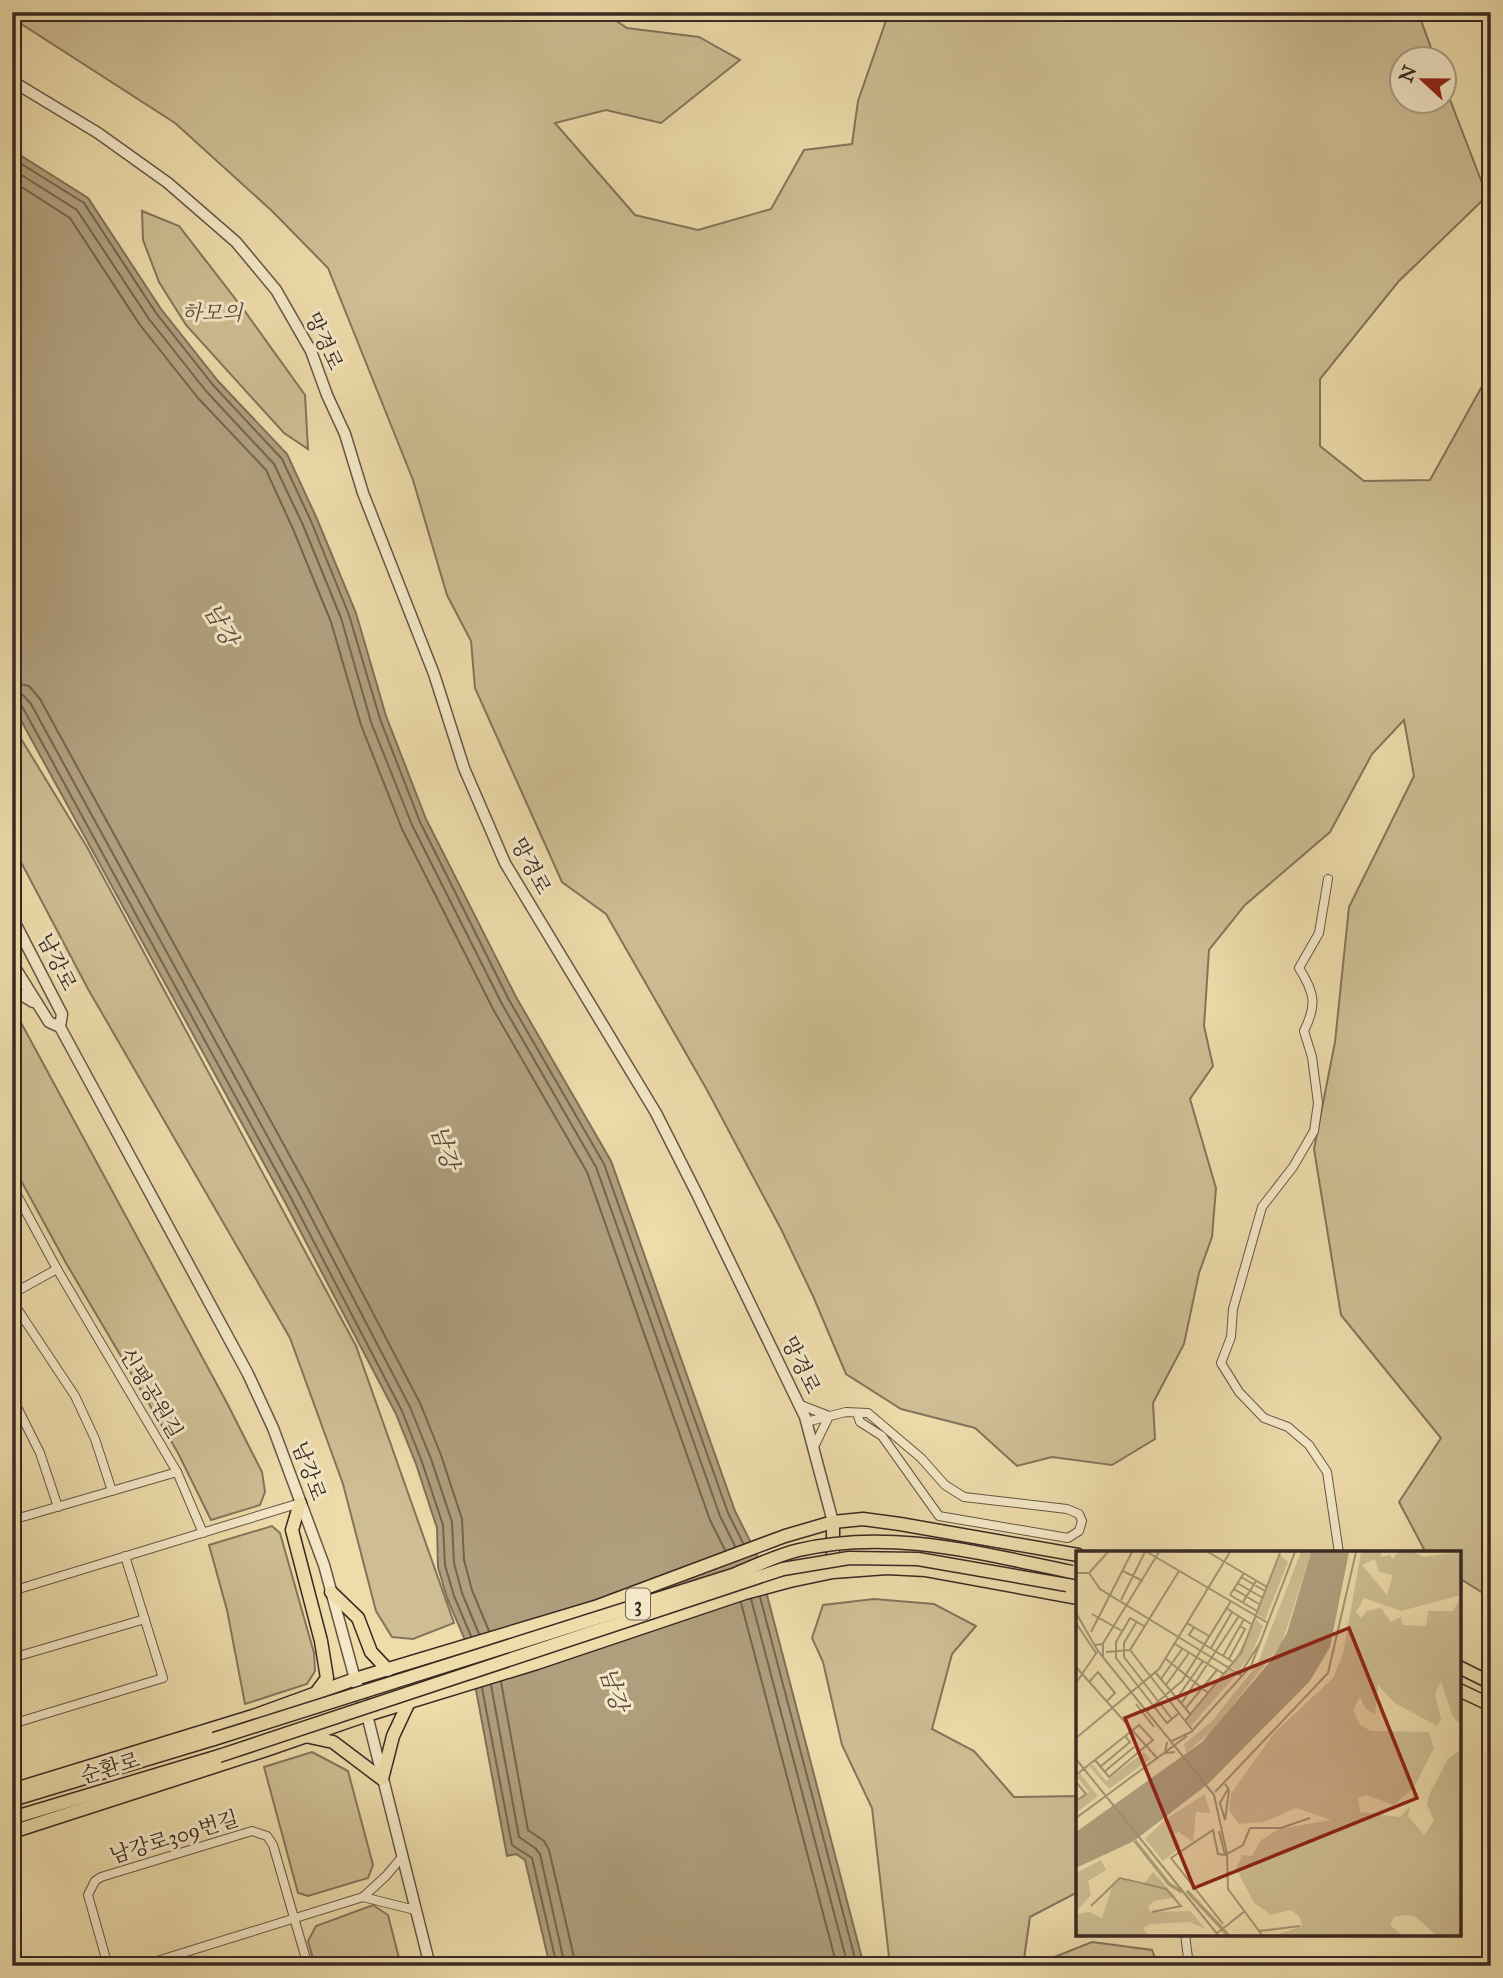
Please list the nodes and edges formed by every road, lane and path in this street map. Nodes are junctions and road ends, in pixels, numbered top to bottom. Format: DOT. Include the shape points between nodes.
graph roads {
  1 [pos="12,81"];
  2 [pos="1328,878"];
  3 [pos="12,917"];
  4 [pos="33,957"];
  5 [pos="13,966"];
  6 [pos="12,989"];
  7 [pos="36,1003"];
  8 [pos="60,1027"];
  9 [pos="12,1186"];
  10 [pos="57,1269"];
  11 [pos="12,1294"];
  12 [pos="12,1301"];
  13 [pos="12,1397"];
  14 [pos="798,1404"];
  15 [pos="858,1413"];
  16 [pos="829,1416"];
  17 [pos="806,1422"];
  18 [pos="813,1449"];
  19 [pos="177,1472"];
  20 [pos="112,1491"];
  21 [pos="300,1503"];
  22 [pos="58,1507"];
  23 [pos="12,1520"];
  24 [pos="832,1522"];
  25 [pos="202,1533"];
  26 [pos="1339,1551"];
  27 [pos="1076,1555"];
  28 [pos="125,1556"];
  29 [pos="833,1572"];
  30 [pos="1075,1572"];
  31 [pos="1072,1586"];
  32 [pos="12,1591"];
  33 [pos="331,1592"];
  34 [pos="1076,1598"];
  35 [pos="145,1619"];
  36 [pos="12,1658"];
  37 [pos="1461,1668"];
  38 [pos="388,1670"];
  39 [pos="355,1679"];
  40 [pos="1491,1683"];
  41 [pos="1461,1691"];
  42 [pos="316,1693"];
  43 [pos="408,1704"];
  44 [pos="1491,1705"];
  45 [pos="367,1715"];
  46 [pos="12,1724"];
  47 [pos="305,1736"];
  48 [pos="382,1779"];
  49 [pos="12,1790"];
  50 [pos="12,1800"];
  51 [pos="12,1818"];
  52 [pos="12,1832"];
  53 [pos="402,1857"];
  54 [pos="363,1897"];
  55 [pos="415,1910"];
  56 [pos="294,1917"];
  57 [pos="1185,1936"];
  58 [pos="108,1966"];
  59 [pos="141,1966"];
  60 [pos="308,1966"];
  61 [pos="430,1966"];
  62 [pos="1189,1966"];
  1 -- 14 [label="street, 망경로" via="98,132 168,183 236,242 276,290 311,351 345,434 464,768 505,863 656,1112"];
  2 -- 26 [label="street" via="1319,933 1299,968 1310,985 1313,1012 1304,1031 1318,1103 1314,1131 1262,1207 1233,1310 1231,1337 1220,1363 1264,1418 1288,1427 1309,1445 1327,1472"];
  3 -- 4 [label="street, 남강로"];
  4 -- 5 [label="street"];
  4 -- 8 [label="street, 남강로" via="62,1014"];
  5 -- 7 [label="street, 남강로"];
  6 -- 7 [label="street"];
  7 -- 8 [label="street, 남강로" via="49,1022"];
  8 -- 21 [label="street, 남강로" via="248,1374"];
  9 -- 10 [label="street, 신평공원길"];
  10 -- 11 [label="street"];
  10 -- 19 [label="street, 신평공원길"];
  12 -- 20 [label="street" via="75,1396"];
  13 -- 22 [label="street" via="40,1453"];
  14 -- 16 [label="street"];
  14 -- 17 [label="street, 망경로"];
  15 -- 15 [label="street" via="860,1422 882,1436 939,1516 1068,1538 1079,1531 1079,1514 1067,1509 964,1497 945,1485 883,1424 869,1413"];
  15 -- 16 [label="street"];
  16 -- 17 [label="street"];
  16 -- 18 [label="street"];
  17 -- 18 [label="street, 망경로"];
  18 -- 24 [label="street, 망경로"];
  19 -- 20 [label="street"];
  19 -- 25 [label="street, 신평공원길"];
  20 -- 22 [label="street"];
  21 -- 25 [label="street"];
  21 -- 33 [label="street, 남강로"];
  21 -- 42 [label="main road" via="292,1530 327,1678"];
  22 -- 23 [label="street"];
  24 -- 27 [label="main road" via="863,1519"];
  24 -- 29 [label="main road"];
  24 -- 38 [label="main road" via="595,1606"];
  25 -- 28 [label="street"];
  28 -- 32 [label="street"];
  28 -- 35 [label="street"];
  29 -- 34 [label="main road" via="926,1570"];
  29 -- 43 [label="main road" via="746,1593"];
  30 -- 50 [label="main road, 순환로 / 3, bridge" via="914,1542 859,1541 798,1550 733,1575"];
  31 -- 51 [label="main road, 순환로 / 3, bridge" via="918,1559 849,1558 783,1569 219,1755"];
  33 -- 38 [label="main road" via="358,1618 371,1653"];
  33 -- 39 [label="street, 남강로"];
  35 -- 36 [label="street"];
  35 -- 46 [label="street" via="163,1678"];
  37 -- 40 [label="main road"];
  38 -- 39 [label="main road"];
  39 -- 42 [label="main road"];
  39 -- 45 [label="street, 남강로"];
  41 -- 44 [label="main road"];
  42 -- 49 [label="main road"];
  43 -- 45 [label="main road"];
  43 -- 48 [label="main road" via="393,1736"];
  45 -- 47 [label="main road"];
  45 -- 48 [label="street, 남강로"];
  47 -- 48 [label="main road" via="332,1742"];
  47 -- 52 [label="main road"];
  48 -- 53 [label="street, 남강로"];
  53 -- 54 [label="street"];
  53 -- 55 [label="street, 남강로"];
  54 -- 55 [label="street"];
  54 -- 56 [label="street"];
  55 -- 61 [label="street, 남강로"];
  56 -- 58 [label="street, 남강로309번길" via="273,1844 267,1836 252,1831 95,1881 88,1895"];
  56 -- 59 [label="street"];
  56 -- 60 [label="street, 남강로309번길"];
  57 -- 62 [label="street"];
}
